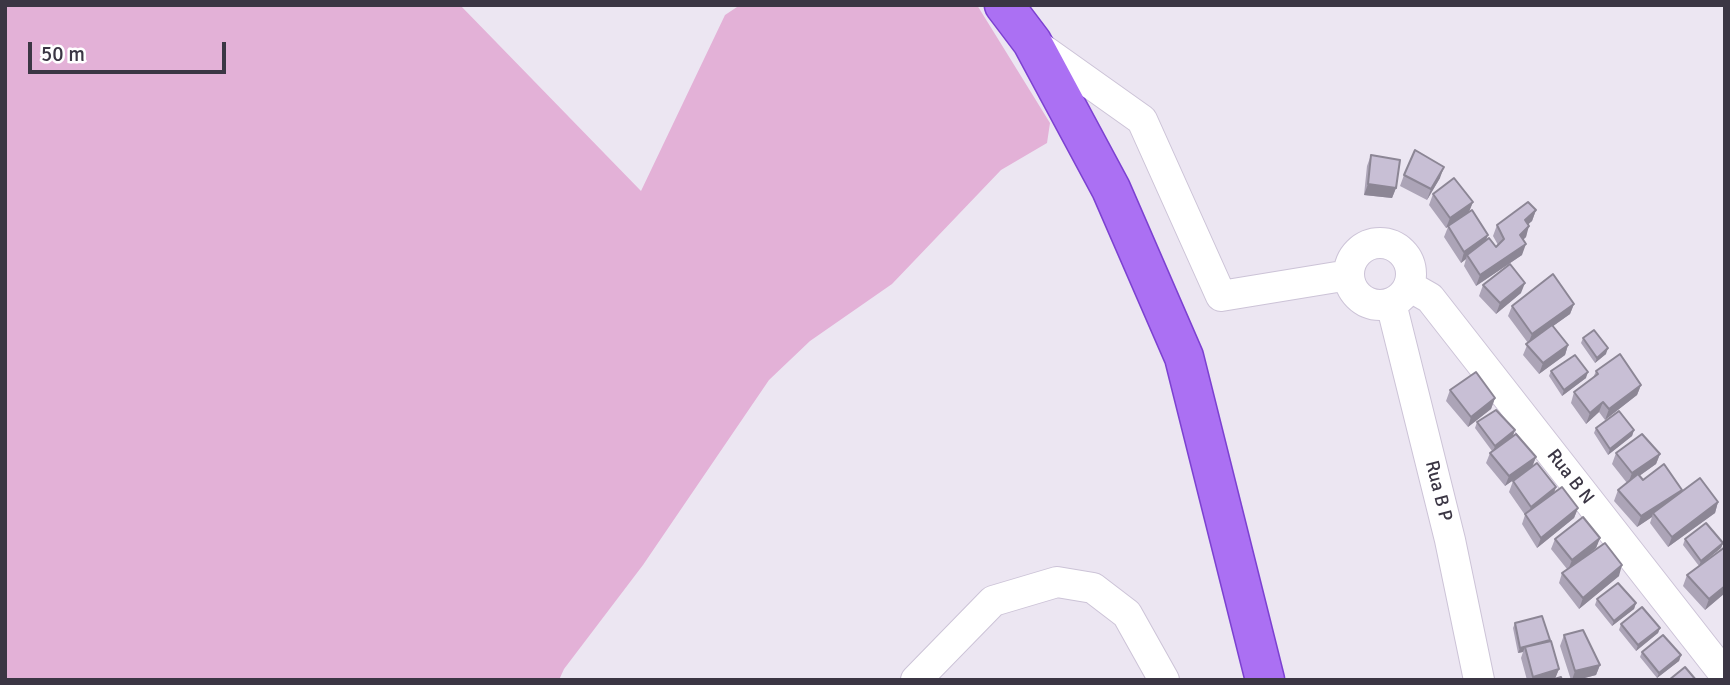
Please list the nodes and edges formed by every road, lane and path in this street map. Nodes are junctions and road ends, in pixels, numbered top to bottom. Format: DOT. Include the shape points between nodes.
graph roads {
  1 [pos="1004,5"];
  2 [pos="1032,42"];
  3 [pos="1349,275"];
  4 [pos="1400,294"];
  5 [pos="1725,675"];
  6 [pos="916,680"];
  7 [pos="1164,680"];
  8 [pos="1265,680"];
  9 [pos="1479,680"];
  1 -- 2 [label="highway"];
  2 -- 3 [label="street" via="1142,120 1221,296"];
  2 -- 8 [label="highway" via="1111,189 1184,357"];
  3 -- 4 [label="street" via="1354,291 1367,302 1375,304"];
  3 -- 4 [label="street" via="1353,259 1368,245 1392,245 1402,252 1411,274"];
  4 -- 5 [label="street, Rua B N" via="1430,298"];
  4 -- 9 [label="street, Rua B P"];
  6 -- 7 [label="street" via="993,601 1057,582 1093,588 1127,614"];
}
